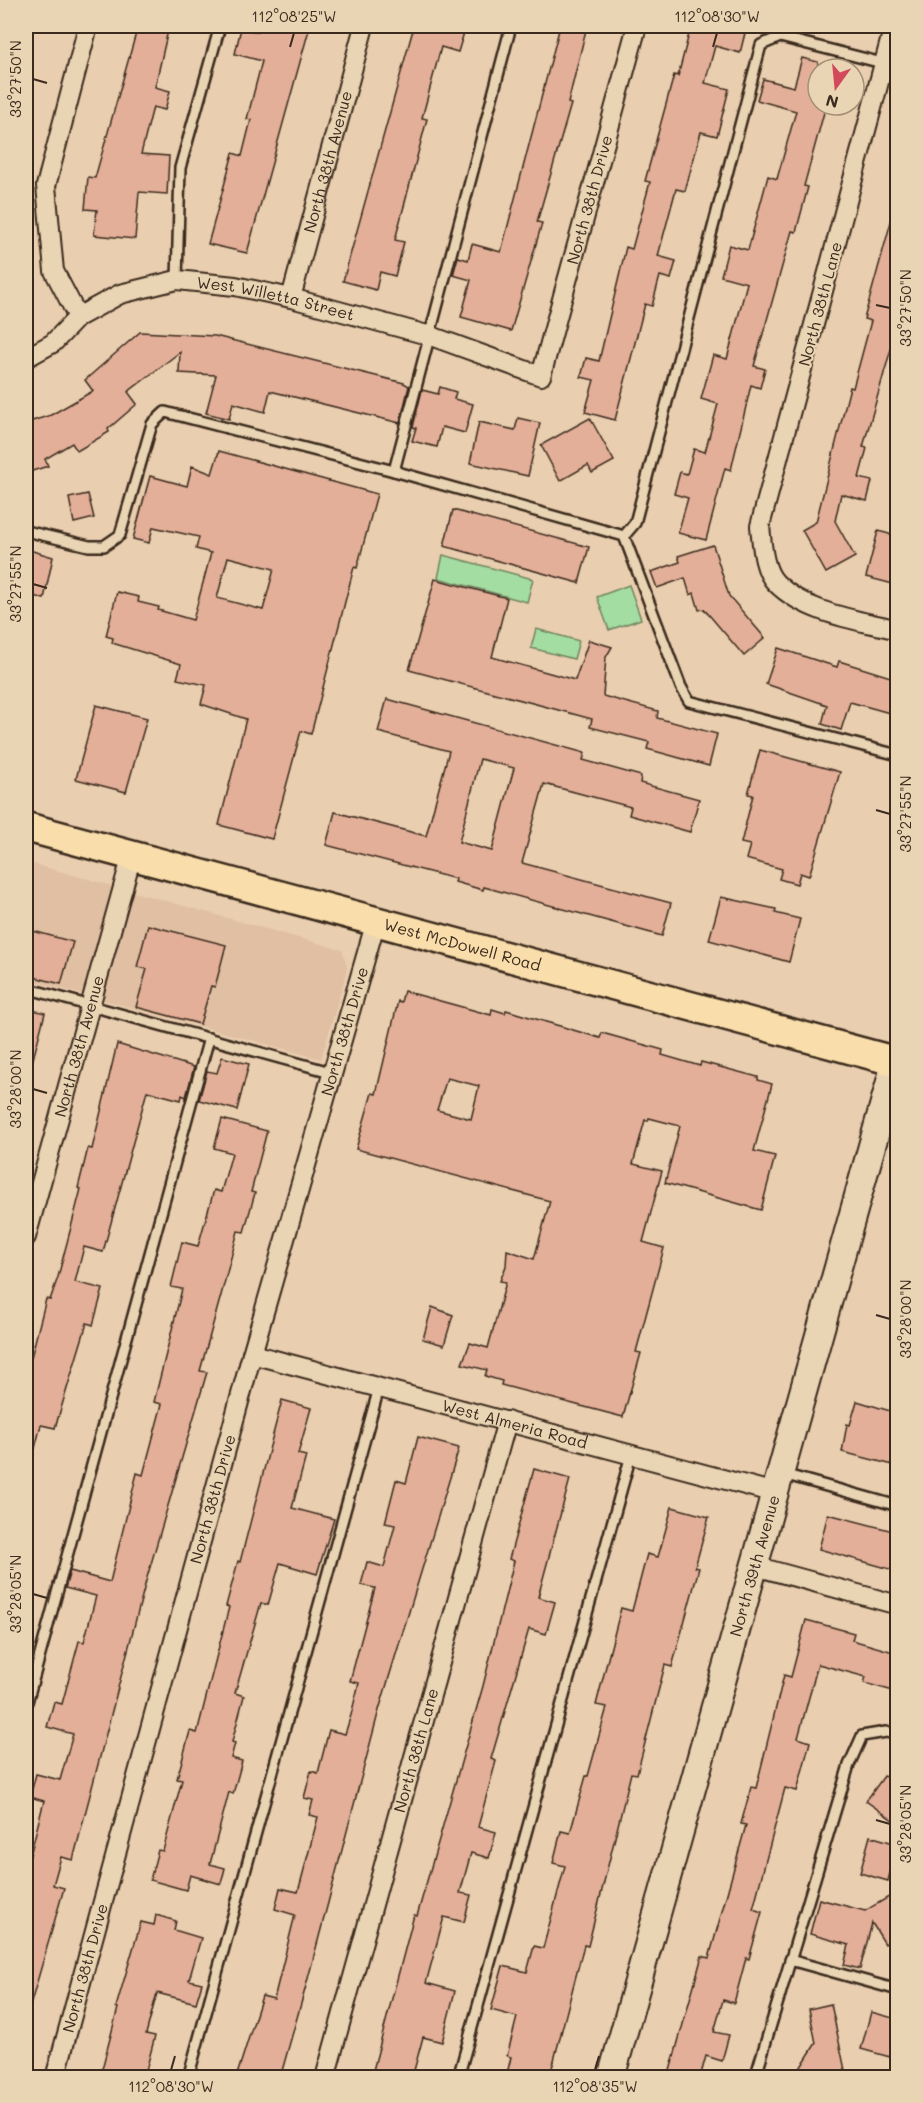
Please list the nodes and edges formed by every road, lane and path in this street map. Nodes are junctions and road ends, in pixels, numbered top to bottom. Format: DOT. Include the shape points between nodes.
graph roads {
  1 [pos="88,26"];
  2 [pos="220,26"];
  3 [pos="364,26"];
  4 [pos="511,26"];
  5 [pos="637,26"];
  6 [pos="894,26"];
  7 [pos="891,65"];
  8 [pos="177,280"];
  9 [pos="291,298"];
  10 [pos="78,317"];
  11 [pos="430,336"];
  12 [pos="26,358"];
  13 [pos="541,376"];
  14 [pos="394,471"];
  15 [pos="26,531"];
  16 [pos="624,536"];
  17 [pos="897,630"];
  18 [pos="897,755"];
  19 [pos="26,827"];
  20 [pos="132,855"];
  21 [pos="376,921"];
  22 [pos="26,988"];
  23 [pos="89,1006"];
  24 [pos="209,1038"];
  25 [pos="897,1059"];
  26 [pos="334,1073"];
  27 [pos="26,1237"];
  28 [pos="252,1354"];
  29 [pos="379,1388"];
  30 [pos="507,1422"];
  31 [pos="632,1455"];
  32 [pos="778,1483"];
  33 [pos="897,1506"];
  34 [pos="754,1566"];
  35 [pos="897,1605"];
  36 [pos="26,1706"];
  37 [pos="897,1735"];
  38 [pos="790,1960"];
  39 [pos="897,1990"];
  40 [pos="611,2077"];
  41 [pos="55,2078"];
  42 [pos="188,2078"];
  43 [pos="325,2078"];
  44 [pos="458,2078"];
  45 [pos="755,2078"];
  1 -- 10 [label="street" via="46,186 54,271"];
  2 -- 8 [label="lane" via="180,168"];
  3 -- 9 [label="street, North 38th Avenue"];
  4 -- 11 [label="lane"];
  5 -- 13 [label="street, North 38th Drive"];
  6 -- 7 [label="street, North 38th Lane"];
  7 -- 16 [label="lane" via="780,37 761,45 634,523"];
  7 -- 17 [label="street, North 38th Lane" via="760,526 762,554 775,582 798,599 829,612"];
  8 -- 9 [label="street, West Willetta Street" via="236,285"];
  8 -- 10 [label="street, West Willetta Street" via="120,294"];
  9 -- 11 [label="street, West Willetta Street"];
  10 -- 12 [label="street, West Willetta Street" via="53,343"];
  11 -- 13 [label="street, West Willetta Street"];
  11 -- 14 [label="lane"];
  14 -- 15 [label="lane" via="165,412 152,424 120,535 104,546 89,546"];
  14 -- 16 [label="lane"];
  16 -- 18 [label="lane" via="689,701"];
  19 -- 20 [label="main road, West McDowell Road"];
  20 -- 21 [label="main road, West McDowell Road"];
  20 -- 23 [label="street, North 38th Avenue"];
  21 -- 25 [label="main road, West McDowell Road"];
  21 -- 26 [label="street, North 38th Drive"];
  22 -- 23 [label="lane"];
  23 -- 24 [label="lane"];
  23 -- 27 [label="street, North 38th Avenue"];
  24 -- 26 [label="lane"];
  24 -- 36 [label="lane"];
  25 -- 32 [label="street, North 39th Avenue"];
  26 -- 28 [label="street, North 38th Drive"];
  28 -- 29 [label="street, West Almeria Road"];
  28 -- 41 [label="street, North 38th Drive"];
  29 -- 30 [label="street, West Almeria Road"];
  29 -- 42 [label="lane"];
  30 -- 31 [label="street, West Almeria Road"];
  30 -- 43 [label="street, North 38th Lane"];
  31 -- 32 [label="street, West Almeria Road"];
  31 -- 44 [label="lane"];
  32 -- 33 [label="lane"];
  32 -- 34 [label="street, North 39th Avenue"];
  34 -- 35 [label="street"];
  34 -- 40 [label="street, North 39th Avenue"];
  37 -- 38 [label="lane" via="886,1732 862,1736"];
  38 -- 39 [label="lane"];
  38 -- 45 [label="lane"];
}
